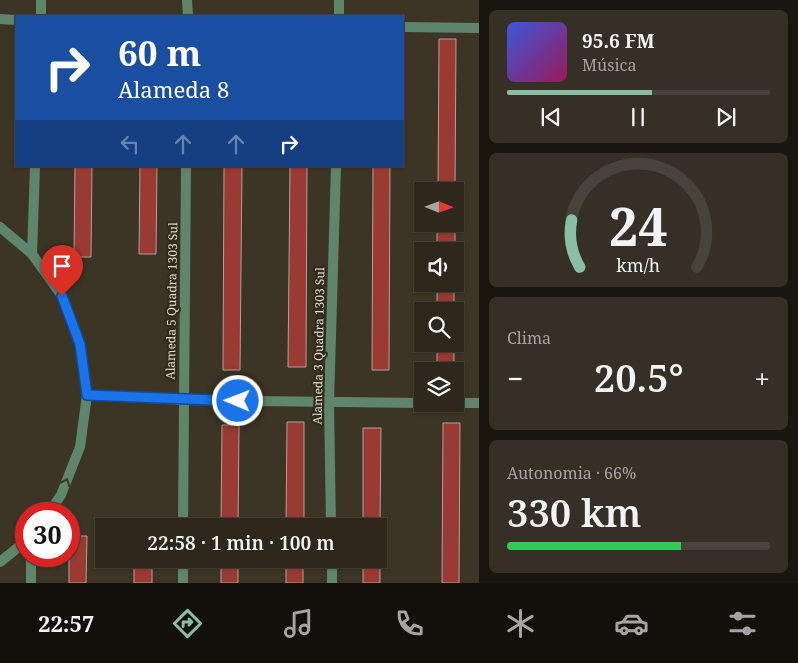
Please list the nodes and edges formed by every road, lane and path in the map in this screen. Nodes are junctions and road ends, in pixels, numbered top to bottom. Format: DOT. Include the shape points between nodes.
graph roads {
  1 [pos="41,0"];
  2 [pos="188,0"];
  3 [pos="339,0"];
  4 [pos="41,15"];
  5 [pos="188,15"];
  6 [pos="339,15"];
  7 [pos="0,20"];
  8 [pos="15,20"];
  9 [pos="404,27"];
  10 [pos="479,28"];
  11 [pos="35,167"];
  12 [pos="186,167"];
  13 [pos="336,167"];
  14 [pos="0,227"];
  15 [pos="32,254"];
  16 [pos="87,395"];
  17 [pos="184,400"];
  18 [pos="329,403"];
  19 [pos="414,403"];
  20 [pos="464,403"];
  21 [pos="479,403"];
  22 [pos="56,502"];
  23 [pos="183,518"];
  24 [pos="331,518"];
  25 [pos="15,550"];
  26 [pos="0,562"];
  27 [pos="31,567"];
  28 [pos="183,568"];
  29 [pos="332,568"];
  30 [pos="31,583"];
  31 [pos="183,583"];
  32 [pos="332,583"];
  1 -- 4 [label="street"];
  2 -- 5 [label="street"];
  3 -- 6 [label="street"];
  7 -- 8 [label="street"];
  9 -- 10 [label="street"];
  11 -- 15 [label="street"];
  12 -- 17 [label="street, Alameda 5 Quadra 1303 Sul"];
  13 -- 18 [label="street, Alameda 3 Quadra 1303 Sul"];
  14 -- 15 [label="street"];
  15 -- 16 [label="street" via="62,296 80,344"];
  16 -- 17 [label="street"];
  22 -- 16 [label="street, one-way" via="80,447"];
  17 -- 18 [label="street"];
  17 -- 23 [label="street, Alameda 5 Quadra 1303 Sul"];
  18 -- 19 [label="street"];
  18 -- 24 [label="street, Alameda 3 Quadra 1303 Sul"];
  20 -- 21 [label="street"];
  25 -- 26 [label="street"];
  27 -- 30 [label="street"];
  28 -- 31 [label="street"];
  29 -- 32 [label="street"];
}
